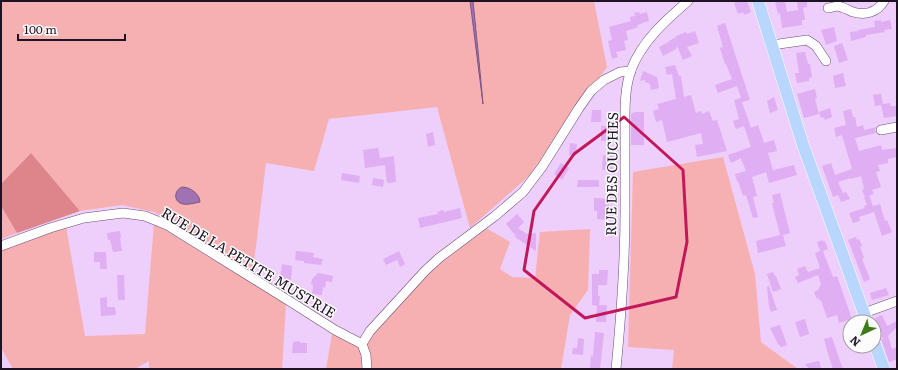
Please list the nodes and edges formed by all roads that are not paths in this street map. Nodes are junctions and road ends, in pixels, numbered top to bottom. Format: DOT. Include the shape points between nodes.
graph roads {
  1 [pos="688,1"];
  2 [pos="758,1"];
  3 [pos="884,1"];
  4 [pos="828,8"];
  5 [pos="772,45"];
  6 [pos="826,61"];
  7 [pos="631,71"];
  8 [pos="897,127"];
  9 [pos="881,130"];
  10 [pos="1,246"];
  11 [pos="897,301"];
  12 [pos="864,314"];
  13 [pos="873,314"];
  14 [pos="362,344"];
  15 [pos="878,354"];
  16 [pos="367,369"];
  17 [pos="616,369"];
  18 [pos="884,369"];
  1 -- 7 [label="street, RUE DES OUCHES" via="650,37 638,54"];
  2 -- 5 [label="main road"];
  3 -- 4 [label="street" via="874,11 863,14 838,6"];
  5 -- 6 [label="street" via="807,40 816,46"];
  5 -- 12 [label="main road" via="803,145"];
  7 -- 14 [label="street" via="620,72 604,80 591,91 523,192 425,271 370,331"];
  7 -- 17 [label="street, RUE DES OUCHES" via="626,87 623,293"];
  8 -- 9 [label="street"];
  10 -- 14 [label="street, RUE DE LA PETITE MUSTRIE" via="84,218 123,213 145,216 167,225 335,330"];
  11 -- 13 [label="street"];
  14 -- 16 [label="street"];
  15 -- 18 [label="main road"];
}
